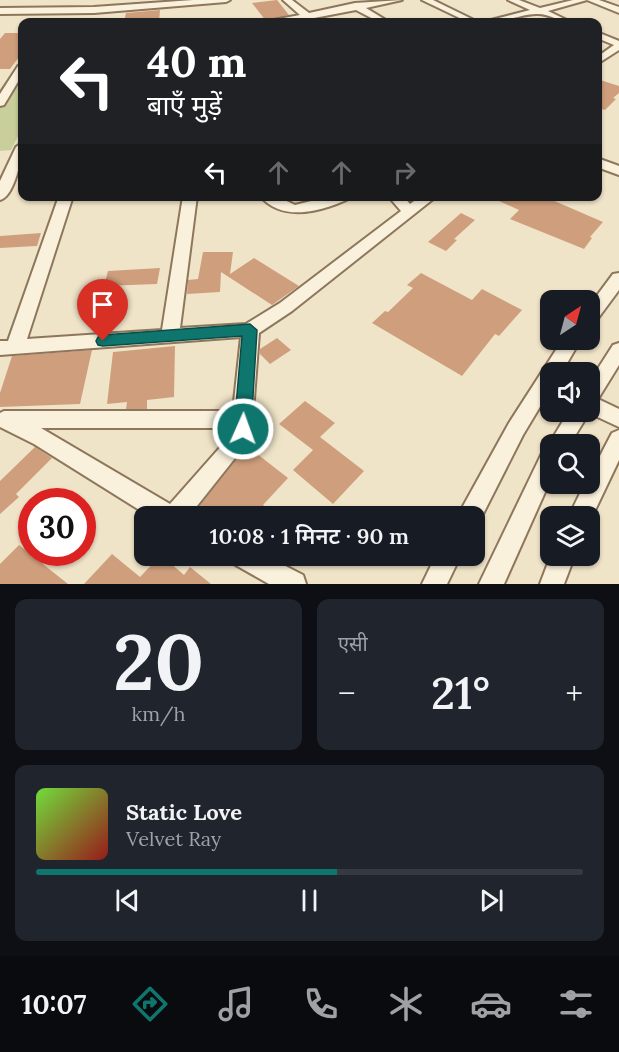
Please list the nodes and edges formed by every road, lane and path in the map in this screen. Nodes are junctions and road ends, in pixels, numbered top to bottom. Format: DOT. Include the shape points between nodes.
graph roads {
  1 [pos="226,0"];
  2 [pos="287,0"];
  3 [pos="344,0"];
  4 [pos="398,0"];
  5 [pos="426,0"];
  6 [pos="512,0"];
  7 [pos="583,0"];
  8 [pos="591,0"];
  9 [pos="359,8"];
  10 [pos="94,10"];
  11 [pos="619,10"];
  12 [pos="0,11"];
  13 [pos="539,11"];
  14 [pos="58,12"];
  15 [pos="54,18"];
  16 [pos="89,18"];
  17 [pos="309,18"];
  18 [pos="319,18"];
  19 [pos="378,18"];
  20 [pos="465,18"];
  21 [pos="510,18"];
  22 [pos="557,18"];
  23 [pos="602,37"];
  24 [pos="619,45"];
  25 [pos="602,58"];
  26 [pos="18,74"];
  27 [pos="0,103"];
  28 [pos="602,164"];
  29 [pos="619,171"];
  30 [pos="17,172"];
  31 [pos="0,196"];
  32 [pos="64,201"];
  33 [pos="189,201"];
  34 [pos="273,201"];
  35 [pos="329,201"];
  36 [pos="400,201"];
  37 [pos="424,201"];
  38 [pos="410,212"];
  39 [pos="619,278"];
  40 [pos="600,304"];
  41 [pos="250,330"];
  42 [pos="170,336"];
  43 [pos="8,347"];
  44 [pos="619,350"];
  45 [pos="600,380"];
  46 [pos="540,391"];
  47 [pos="600,409"];
  48 [pos="2,418"];
  49 [pos="242,419"];
  50 [pos="619,419"];
  51 [pos="619,439"];
  52 [pos="540,481"];
  53 [pos="155,506"];
  54 [pos="181,506"];
  55 [pos="475,506"];
  56 [pos="585,506"];
  57 [pos="260,566"];
  58 [pos="443,566"];
  59 [pos="559,566"];
  60 [pos="294,584"];
  61 [pos="434,584"];
  62 [pos="491,584"];
  63 [pos="552,584"];
  1 -- 10 [label="street"];
  2 -- 17 [label="street"];
  3 -- 9 [label="street"];
  4 -- 9 [label="street"];
  5 -- 20 [label="street"];
  6 -- 13 [label="street"];
  7 -- 13 [label="street"];
  8 -- 11 [label="street"];
  9 -- 18 [label="street"];
  9 -- 19 [label="street"];
  10 -- 14 [label="street"];
  10 -- 16 [label="street"];
  12 -- 14 [label="street"];
  13 -- 21 [label="street"];
  13 -- 22 [label="street"];
  14 -- 15 [label="street"];
  23 -- 24 [label="street"];
  24 -- 25 [label="street"];
  26 -- 27 [label="street"];
  28 -- 29 [label="street"];
  30 -- 31 [label="street"];
  32 -- 43 [label="street"];
  33 -- 42 [label="street"];
  34 -- 35 [label="street" via="280,207 299,210"];
  36 -- 38 [label="street"];
  37 -- 38 [label="street"];
  38 -- 41 [label="street"];
  39 -- 40 [label="street"];
  41 -- 42 [label="street"];
  41 -- 49 [label="street"];
  42 -- 43 [label="street"];
  44 -- 45 [label="street"];
  46 -- 55 [label="street"];
  47 -- 50 [label="street"];
  48 -- 49 [label="street"];
  48 -- 53 [label="street"];
  49 -- 54 [label="street" via="241,438"];
  51 -- 56 [label="street"];
  52 -- 62 [label="street"];
  57 -- 60 [label="street"];
  58 -- 61 [label="street"];
  59 -- 63 [label="street"];
}
